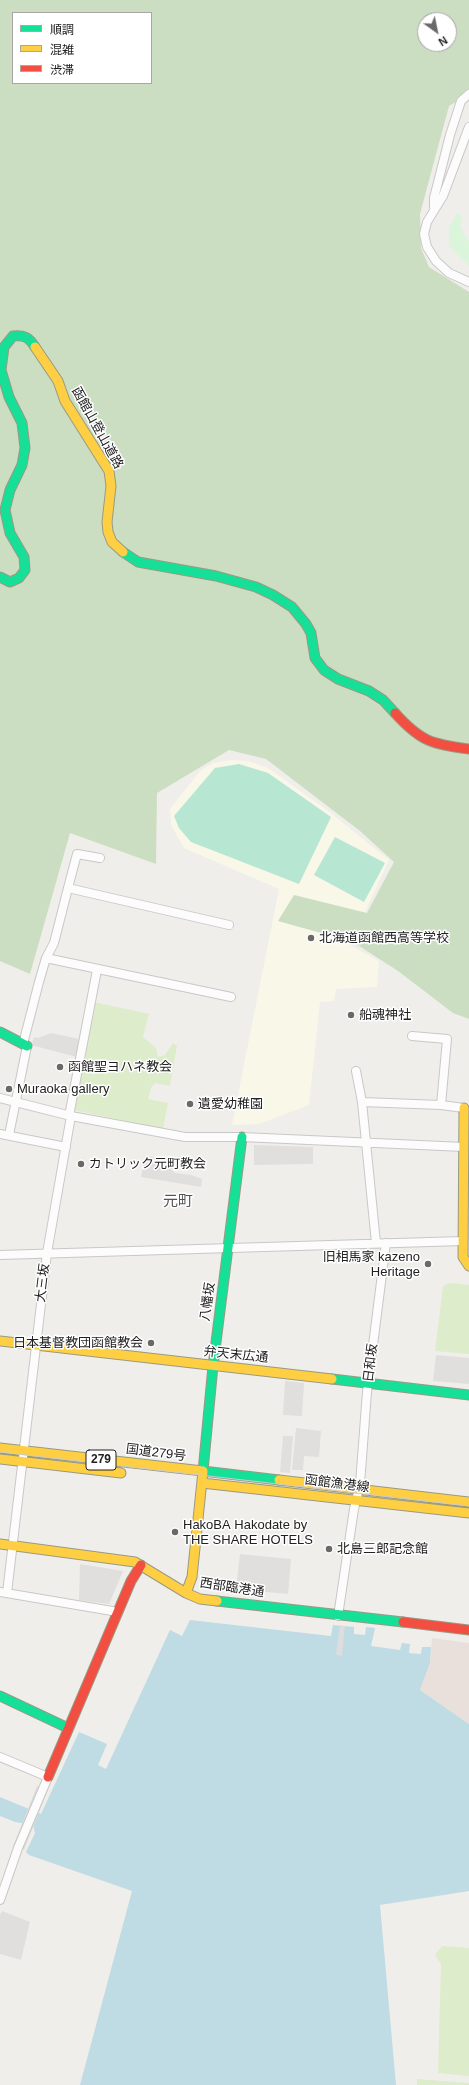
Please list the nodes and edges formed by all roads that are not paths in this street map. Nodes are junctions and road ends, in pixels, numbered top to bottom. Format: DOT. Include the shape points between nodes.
graph roads {
  1 [pos="469,94"];
  2 [pos="469,127"];
  3 [pos="434,207"];
  4 [pos="469,282"];
  5 [pos="0,577"];
  6 [pos="469,749"];
  7 [pos="100,858"];
  8 [pos="68,888"];
  9 [pos="229,925"];
  10 [pos="46,958"];
  11 [pos="98,970"];
  12 [pos="231,997"];
  13 [pos="0,1032"];
  14 [pos="412,1036"];
  15 [pos="25,1045"];
  16 [pos="356,1071"];
  17 [pos="0,1098"];
  18 [pos="16,1102"];
  19 [pos="362,1102"];
  20 [pos="440,1105"];
  21 [pos="464,1108"];
  22 [pos="70,1116"];
  23 [pos="0,1134"];
  24 [pos="9,1135"];
  25 [pos="242,1137"];
  26 [pos="366,1142"];
  27 [pos="66,1147"];
  28 [pos="466,1152"];
  29 [pos="464,1241"];
  30 [pos="386,1243"];
  31 [pos="376,1244"];
  32 [pos="229,1249"];
  33 [pos="47,1253"];
  34 [pos="0,1255"];
  35 [pos="469,1266"];
  36 [pos="0,1341"];
  37 [pos="36,1345"];
  38 [pos="213,1366"];
  39 [pos="368,1383"];
  40 [pos="469,1394"];
  41 [pos="0,1448"];
  42 [pos="24,1450"];
  43 [pos="0,1459"];
  44 [pos="23,1462"];
  45 [pos="203,1471"];
  46 [pos="131,1474"];
  47 [pos="190,1481"];
  48 [pos="202,1483"];
  49 [pos="359,1486"];
  50 [pos="356,1500"];
  51 [pos="469,1502"];
  52 [pos="469,1513"];
  53 [pos="0,1544"];
  54 [pos="13,1546"];
  55 [pos="141,1565"];
  56 [pos="3,1592"];
  57 [pos="186,1593"];
  58 [pos="118,1612"];
  59 [pos="338,1616"];
  60 [pos="469,1630"];
  61 [pos="0,1696"];
  62 [pos="68,1728"];
  63 [pos="0,1757"];
  64 [pos="48,1777"];
  65 [pos="0,1900"];
  1 -- 3 [label="street" via="461,101 450,135"];
  2 -- 3 [label="street" via="443,196"];
  3 -- 4 [label="street" via="424,234 427,247 436,261 449,273"];
  5 -- 6 [label="main road, 函館山登山道路" via="10,582 19,578 25,570 24,557 10,534 5,510 10,490 22,464 25,448 22,423 4,385 1,370 4,347 13,336 22,335 30,339 58,381 65,401 109,471 112,484 106,528 112,542 122,554 138,562 241,583 274,595 298,612 312,638 312,648 318,663 326,673 376,695 408,729 426,741"];
  7 -- 8 [label="street" via="77,854"];
  8 -- 9 [label="street"];
  8 -- 10 [label="street" via="54,943"];
  10 -- 11 [label="street"];
  10 -- 15 [label="street"];
  11 -- 12 [label="street"];
  11 -- 22 [label="street, 大三坂"];
  13 -- 15 [label="main road"];
  14 -- 20 [label="street" via="446,1039"];
  15 -- 18 [label="street"];
  16 -- 19 [label="street"];
  17 -- 18 [label="street"];
  18 -- 22 [label="street"];
  18 -- 24 [label="street"];
  19 -- 20 [label="street"];
  19 -- 26 [label="street"];
  20 -- 21 [label="street"];
  21 -- 28 [label="main road"];
  22 -- 25 [label="street" via="185,1137"];
  22 -- 27 [label="street, 大三坂"];
  23 -- 24 [label="street"];
  24 -- 27 [label="street"];
  25 -- 26 [label="street"];
  25 -- 32 [label="main road, 八幡坂"];
  26 -- 28 [label="street"];
  26 -- 31 [label="street"];
  27 -- 33 [label="street, 大三坂"];
  28 -- 29 [label="main road"];
  29 -- 30 [label="street"];
  29 -- 35 [label="main road" via="463,1257"];
  30 -- 31 [label="street"];
  30 -- 39 [label="street, 日和坂"];
  31 -- 32 [label="street"];
  32 -- 33 [label="street"];
  32 -- 38 [label="main road, 八幡坂"];
  33 -- 34 [label="street"];
  33 -- 37 [label="street, 大三坂"];
  36 -- 37 [label="main road, 弁天末広通"];
  37 -- 38 [label="main road, 弁天末広通"];
  37 -- 42 [label="street, 大三坂"];
  38 -- 39 [label="main road, 弁天末広通"];
  38 -- 45 [label="main road, 八幡坂"];
  39 -- 40 [label="main road, 弁天末広通"];
  39 -- 49 [label="street, 日和坂"];
  41 -- 42 [label="main road, 国道279号 / 279"];
  42 -- 44 [label="street, 大三坂"];
  42 -- 45 [label="main road, 国道279号 / 279"];
  43 -- 44 [label="main road, 国道279号 / 279"];
  44 -- 46 [label="main road, 国道279号 / 279"];
  44 -- 54 [label="street, 大三坂"];
  45 -- 48 [label="main road, 国道279号"];
  45 -- 49 [label="main road, 函館漁港線"];
  47 -- 48 [label="main road, 国道279号"];
  48 -- 50 [label="main road, 函館漁港線"];
  48 -- 57 [label="main road, 国道279号" via="192,1577"];
  49 -- 50 [label="street, 日和坂"];
  49 -- 51 [label="main road, 函館漁港線"];
  50 -- 52 [label="main road, 函館漁港線"];
  50 -- 59 [label="street, 日和坂"];
  53 -- 54 [label="main road, 西部臨港通"];
  54 -- 55 [label="main road, 西部臨港通" via="126,1560"];
  54 -- 56 [label="street, 大三坂"];
  55 -- 57 [label="main road, 西部臨港通"];
  55 -- 58 [label="main road"];
  56 -- 58 [label="street"];
  57 -- 59 [label="main road, 西部臨港通" via="200,1600"];
  58 -- 62 [label="main road"];
  59 -- 60 [label="main road, 西部臨港通"];
  61 -- 62 [label="main road"];
  62 -- 64 [label="main road"];
  63 -- 64 [label="street"];
  64 -- 65 [label="street"];
}
